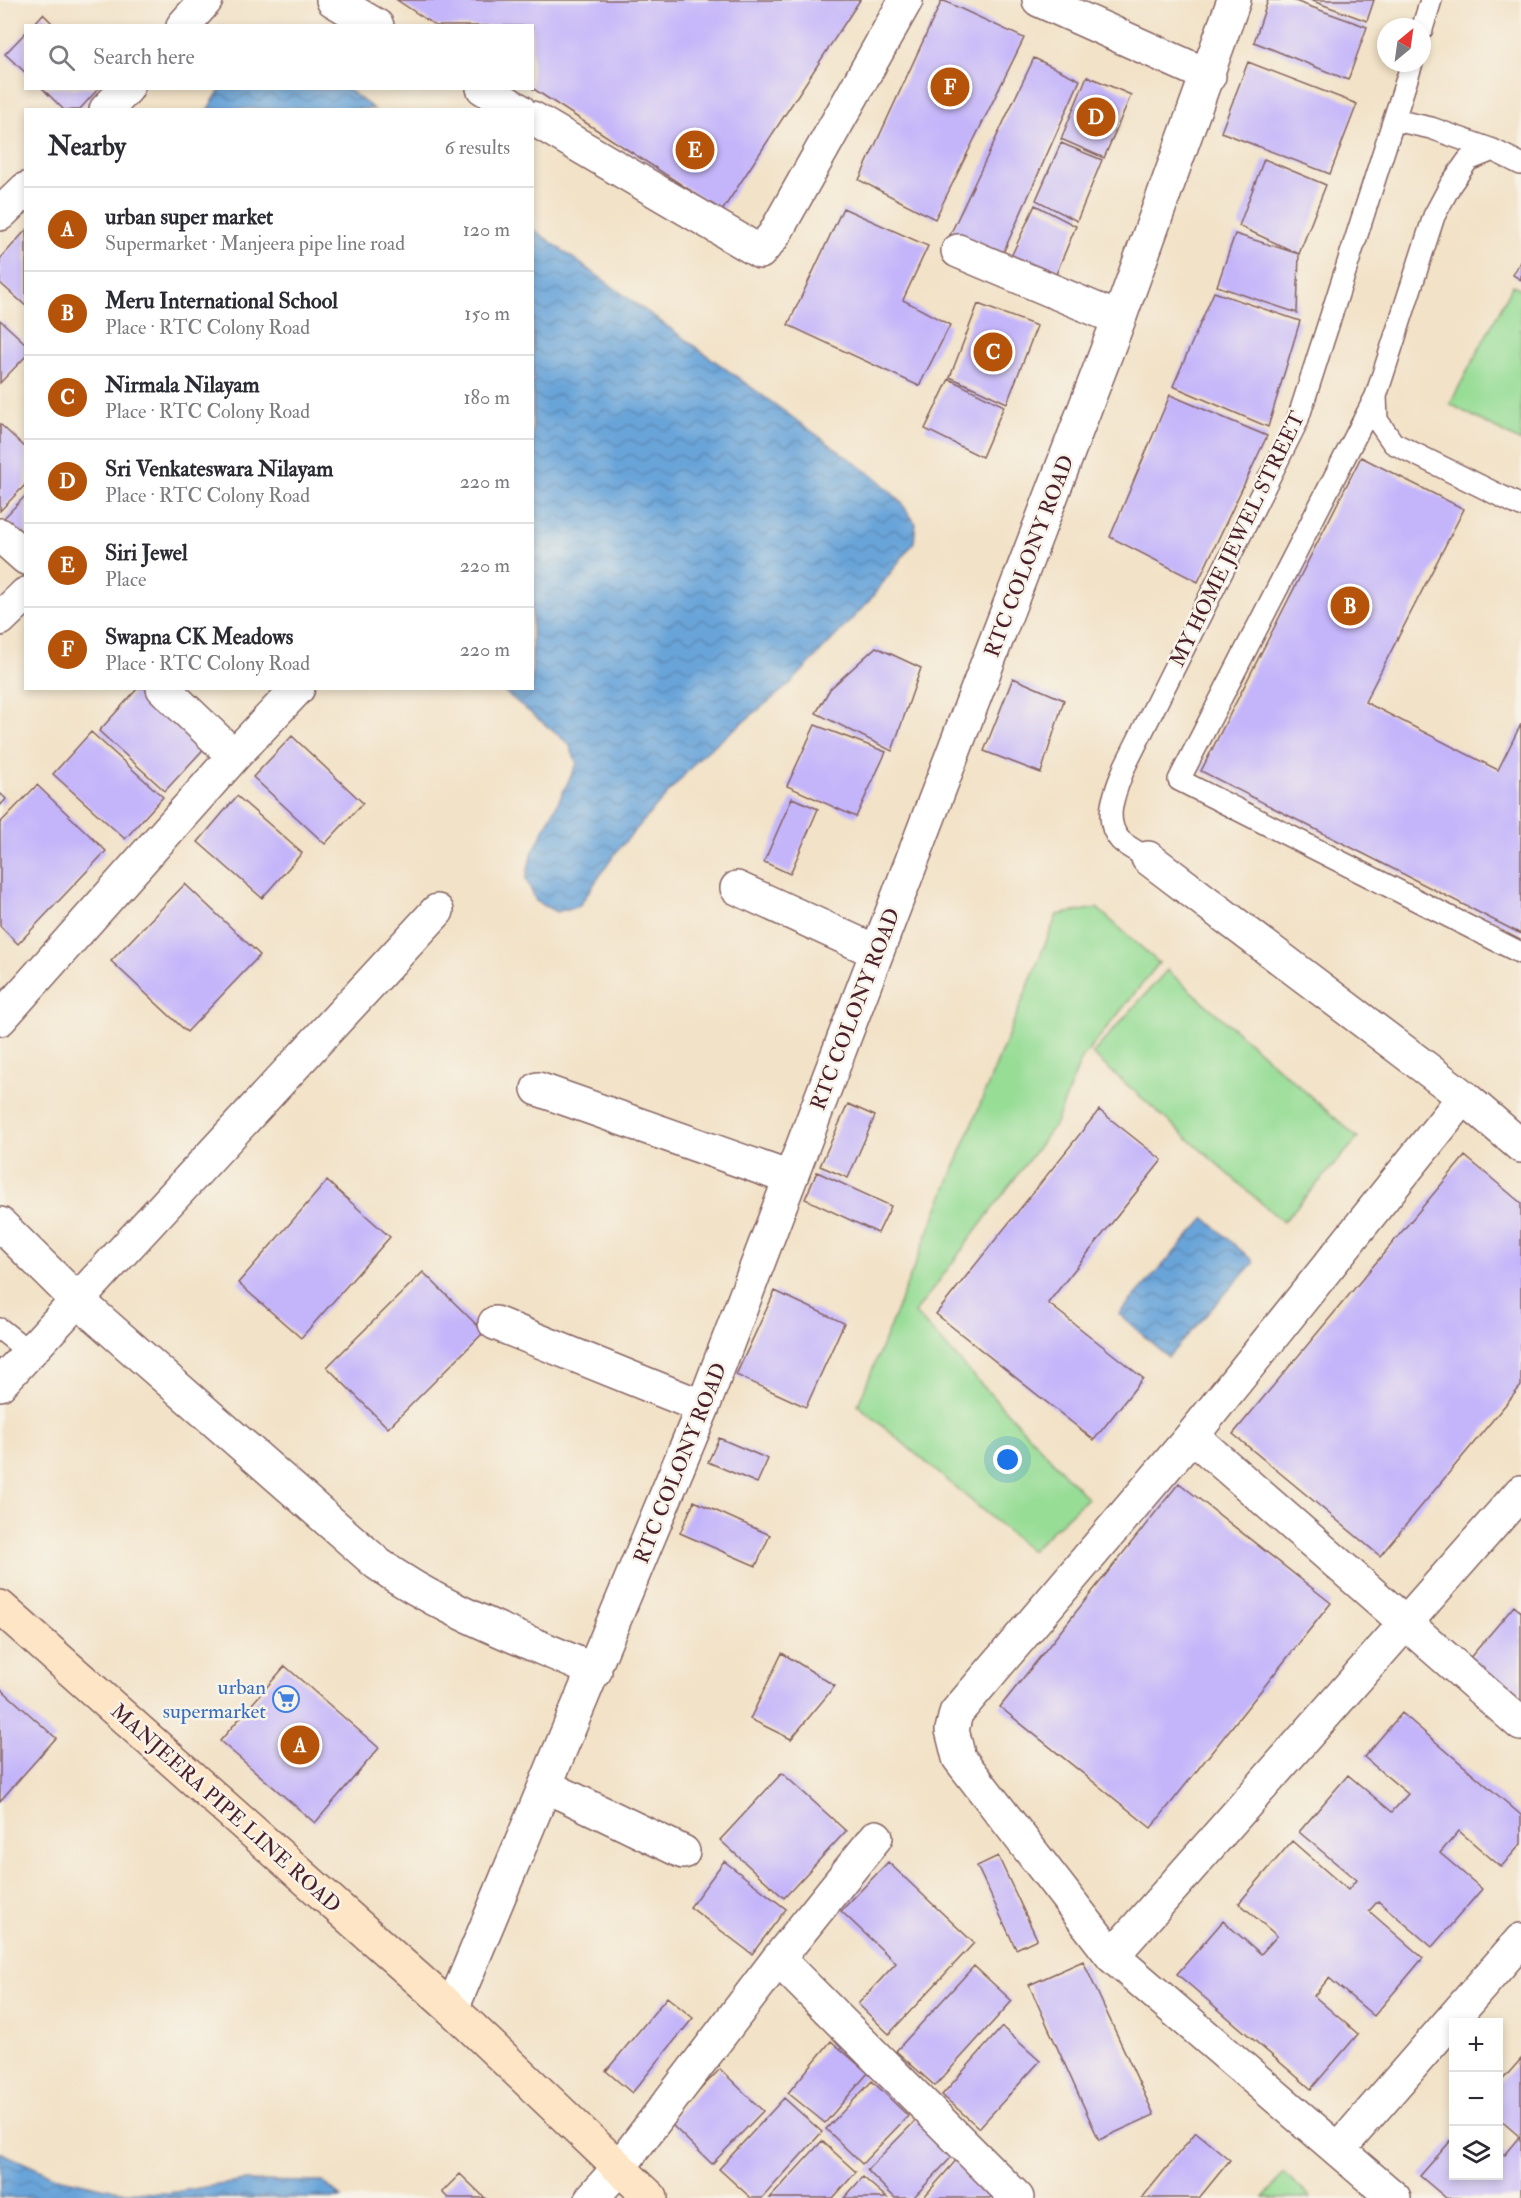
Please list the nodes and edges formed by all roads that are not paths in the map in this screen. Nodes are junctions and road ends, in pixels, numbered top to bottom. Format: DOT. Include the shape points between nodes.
graph roads {
  1 [pos="206,0"];
  2 [pos="333,0"];
  3 [pos="906,0"];
  4 [pos="1040,0"];
  5 [pos="1234,0"];
  6 [pos="1431,0"];
  7 [pos="1425,18"];
  8 [pos="185,24"];
  9 [pos="374,24"];
  10 [pos="1409,72"];
  11 [pos="1209,76"];
  12 [pos="125,90"];
  13 [pos="486,90"];
  14 [pos="108,108"];
  15 [pos="516,108"];
  16 [pos="534,119"];
  17 [pos="1394,120"];
  18 [pos="1493,150"];
  19 [pos="1521,164"];
  20 [pos="24,191"];
  21 [pos="0,214"];
  22 [pos="958,251"];
  23 [pos="1119,319"];
  24 [pos="1376,396"];
  25 [pos="1521,506"];
  26 [pos="0,535"];
  27 [pos="24,556"];
  28 [pos="24,596"];
  29 [pos="0,620"];
  30 [pos="165,690"];
  31 [pos="296,690"];
  32 [pos="234,756"];
  33 [pos="1148,858"];
  34 [pos="737,888"];
  35 [pos="437,911"];
  36 [pos="877,952"];
  37 [pos="1521,953"];
  38 [pos="0,1019"];
  39 [pos="538,1089"];
  40 [pos="1464,1097"];
  41 [pos="1521,1146"];
  42 [pos="790,1178"];
  43 [pos="0,1224"];
  44 [pos="76,1299"];
  45 [pos="495,1323"];
  46 [pos="0,1329"];
  47 [pos="29,1352"];
  48 [pos="0,1384"];
  49 [pos="704,1407"];
  50 [pos="1192,1436"];
  51 [pos="1521,1492"];
  52 [pos="0,1607"];
  53 [pos="1406,1623"];
  54 [pos="594,1671"];
  55 [pos="1521,1724"];
  56 [pos="546,1786"];
  57 [pos="876,1837"];
  58 [pos="683,1852"];
  59 [pos="1521,1940"];
  60 [pos="1112,1956"];
  61 [pos="778,1959"];
  62 [pos="452,2009"];
  63 [pos="1339,2149"];
  64 [pos="618,2169"];
  65 [pos="592,2198"];
  66 [pos="651,2198"];
  67 [pos="1017,2198"];
  68 [pos="1394,2198"];
  1 -- 8 [label="street"];
  2 -- 9 [label="street"];
  3 -- 16 [label="street" via="774,235 759,252"];
  4 -- 11 [label="street"];
  5 -- 11 [label="street, RTC COLONY ROAD"];
  6 -- 7 [label="lane"];
  10 -- 17 [label="lane, MY HOME JEWEL STREET"];
  11 -- 23 [label="street, RTC COLONY ROAD"];
  12 -- 14 [label="street"];
  13 -- 15 [label="street"];
  17 -- 18 [label="lane" via="1431,128"];
  17 -- 33 [label="lane, MY HOME JEWEL STREET" via="1297,422 1125,766 1113,800 1111,821 1119,839"];
  18 -- 19 [label="lane"];
  18 -- 24 [label="lane" via="1468,160 1434,216"];
  20 -- 21 [label="street"];
  22 -- 23 [label="street"];
  23 -- 36 [label="street, RTC COLONY ROAD"];
  24 -- 25 [label="lane" via="1377,420 1393,443"];
  24 -- 37 [label="lane" via="1179,780"];
  26 -- 27 [label="street"];
  28 -- 29 [label="street"];
  30 -- 32 [label="street"];
  31 -- 32 [label="street"];
  32 -- 38 [label="street"];
  33 -- 40 [label="street"];
  34 -- 36 [label="street"];
  35 -- 44 [label="street"];
  36 -- 42 [label="street, RTC COLONY ROAD"];
  39 -- 42 [label="street"];
  40 -- 41 [label="street"];
  40 -- 50 [label="street"];
  42 -- 49 [label="street, RTC COLONY ROAD"];
  43 -- 44 [label="street"];
  44 -- 47 [label="street"];
  44 -- 54 [label="street" via="385,1569 435,1600"];
  45 -- 49 [label="street"];
  46 -- 47 [label="lane"];
  47 -- 48 [label="street"];
  49 -- 54 [label="street, RTC COLONY ROAD"];
  50 -- 53 [label="street"];
  50 -- 60 [label="street" via="956,1713 952,1730 959,1758"];
  51 -- 53 [label="street"];
  52 -- 62 [label="main road, MANJEERA PIPE LINE ROAD"];
  53 -- 55 [label="street"];
  53 -- 60 [label="street"];
  54 -- 56 [label="street, RTC COLONY ROAD"];
  56 -- 58 [label="street"];
  56 -- 62 [label="street, RTC COLONY ROAD"];
  57 -- 61 [label="street"];
  59 -- 63 [label="street"];
  60 -- 63 [label="street"];
  61 -- 64 [label="street"];
  61 -- 67 [label="street"];
  62 -- 64 [label="main road, MANJEERA PIPE LINE ROAD"];
  63 -- 68 [label="street"];
  64 -- 65 [label="street"];
  64 -- 66 [label="main road, MANJEERA PIPE LINE ROAD"];
}
